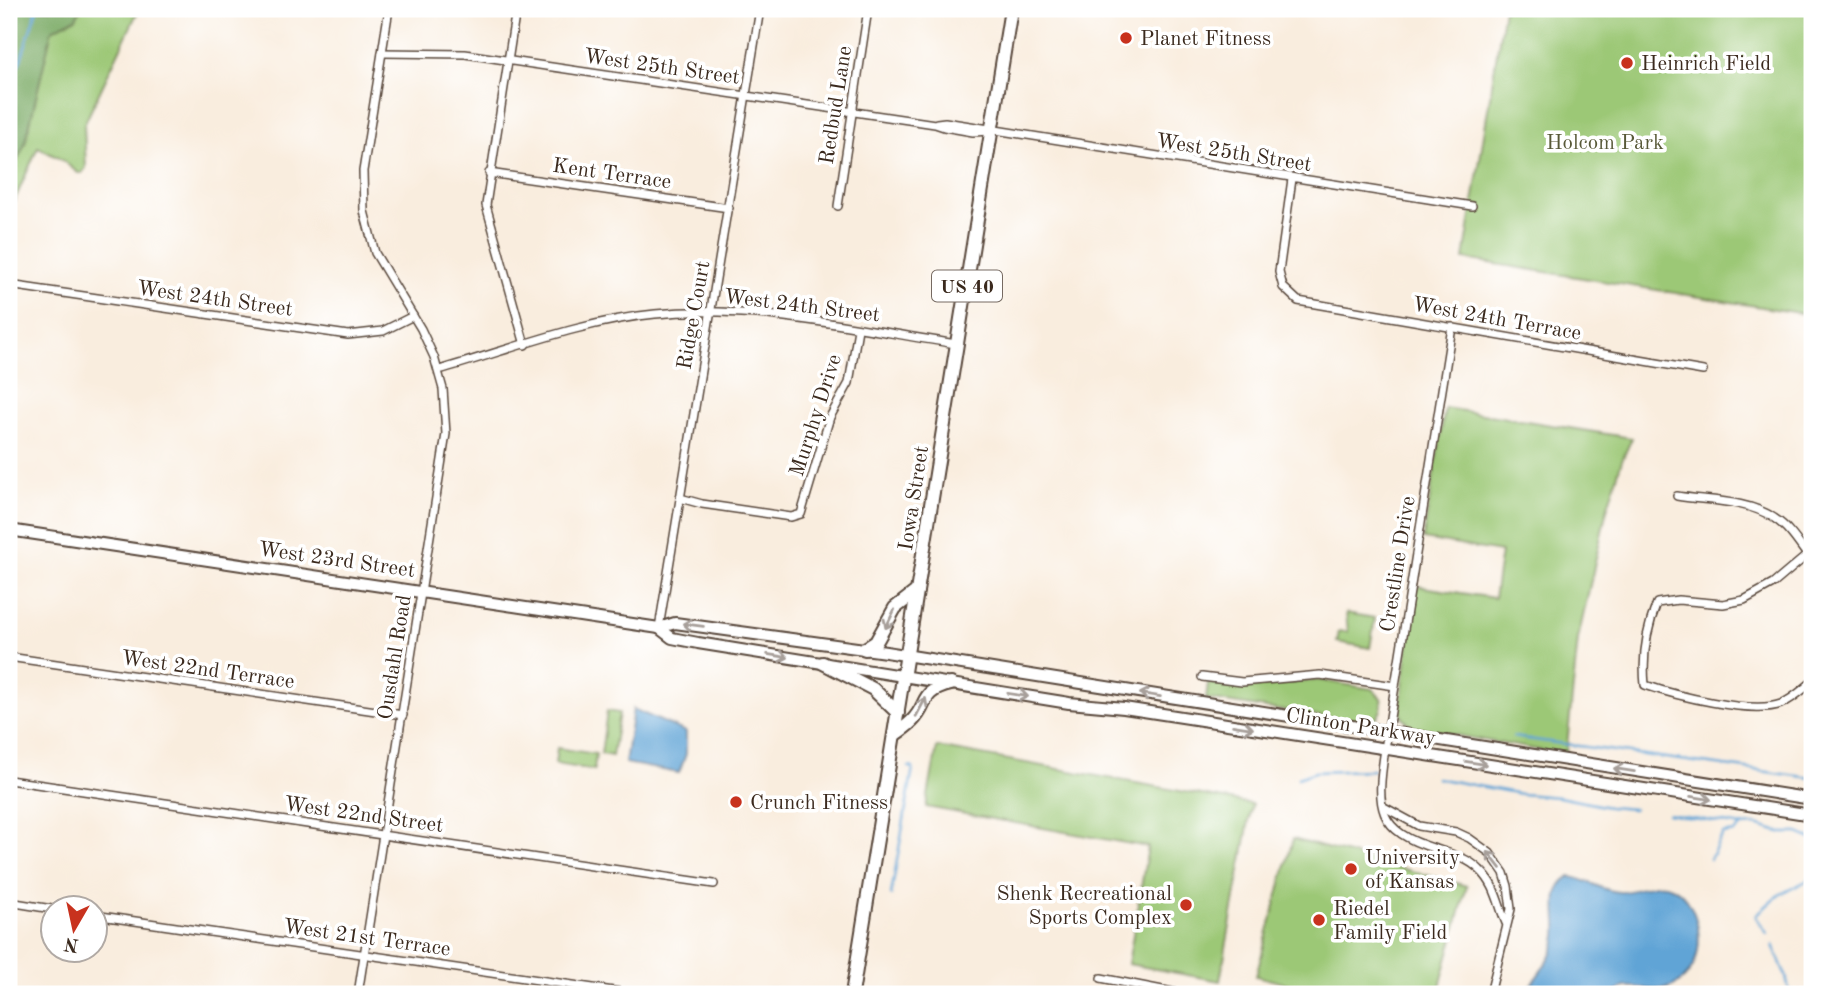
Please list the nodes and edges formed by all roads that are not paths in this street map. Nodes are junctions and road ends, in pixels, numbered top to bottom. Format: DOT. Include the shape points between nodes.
graph roads {
  1 [pos="389,9"];
  2 [pos="516,9"];
  3 [pos="760,9"];
  4 [pos="868,9"];
  5 [pos="1011,9"];
  6 [pos="382,52"];
  7 [pos="507,61"];
  8 [pos="746,96"];
  9 [pos="852,111"];
  10 [pos="992,131"];
  11 [pos="489,173"];
  12 [pos="1292,179"];
  13 [pos="838,206"];
  14 [pos="1472,206"];
  15 [pos="729,208"];
  16 [pos="9,285"];
  17 [pos="711,311"];
  18 [pos="413,316"];
  19 [pos="1452,327"];
  20 [pos="858,329"];
  21 [pos="957,344"];
  22 [pos="524,345"];
  23 [pos="439,370"];
  24 [pos="1703,372"];
  25 [pos="1677,496"];
  26 [pos="680,498"];
  27 [pos="9,530"];
  28 [pos="1810,553"];
  29 [pos="917,591"];
  30 [pos="422,592"];
  31 [pos="659,628"];
  32 [pos="865,649"];
  33 [pos="907,656"];
  34 [pos="9,657"];
  35 [pos="823,663"];
  36 [pos="904,677"];
  37 [pos="1202,677"];
  38 [pos="1812,682"];
  39 [pos="951,684"];
  40 [pos="1395,686"];
  41 [pos="898,713"];
  42 [pos="402,715"];
  43 [pos="1387,733"];
  44 [pos="894,735"];
  45 [pos="1385,749"];
  46 [pos="9,780"];
  47 [pos="1812,799"];
  48 [pos="1384,807"];
  49 [pos="1812,815"];
  50 [pos="383,835"];
  51 [pos="714,884"];
  52 [pos="9,902"];
  53 [pos="38,907"];
  54 [pos="108,917"];
  55 [pos="1506,923"];
  56 [pos="364,954"];
  57 [pos="1101,978"];
  58 [pos="1163,993"];
  59 [pos="358,994"];
  60 [pos="634,994"];
  61 [pos="852,994"];
  62 [pos="1183,994"];
  63 [pos="1490,994"];
  1 -- 6 [label="street, Ousdahl Road"];
  2 -- 7 [label="street"];
  3 -- 8 [label="street, Ridge Court"];
  4 -- 9 [label="street, Redbud Lane"];
  5 -- 10 [label="highway, Iowa Street / US 40"];
  6 -- 7 [label="street, West 25th Street" via="439,52"];
  6 -- 18 [label="street, Ousdahl Road" via="363,170 364,211 375,253"];
  7 -- 8 [label="street, West 25th Street"];
  7 -- 11 [label="street"];
  8 -- 9 [label="street, West 25th Street"];
  8 -- 15 [label="street, Ridge Court"];
  9 -- 10 [label="street, West 25th Street" via="974,132"];
  9 -- 13 [label="street, Redbud Lane"];
  10 -- 12 [label="street, West 25th Street"];
  10 -- 21 [label="highway, Iowa Street / US 40"];
  11 -- 15 [label="street, Kent Terrace"];
  11 -- 22 [label="street" via="488,215"];
  12 -- 14 [label="street, West 25th Street"];
  12 -- 19 [label="street, West 24th Terrace" via="1279,267 1280,281 1288,293 1303,304"];
  15 -- 17 [label="street, Ridge Court"];
  16 -- 18 [label="street, West 24th Street" via="348,335 383,331"];
  17 -- 20 [label="street, West 24th Street"];
  17 -- 22 [label="street, West 24th Street" via="632,316"];
  17 -- 26 [label="street, Ridge Court"];
  18 -- 23 [label="street, Ousdahl Road"];
  19 -- 24 [label="street, West 24th Terrace"];
  19 -- 40 [label="street, Crestline Drive"];
  20 -- 21 [label="street, West 24th Street"];
  20 -- 26 [label="street, Murphy Drive" via="849,383 830,417 802,514 790,517"];
  21 -- 29 [label="highway, Iowa Street / US 40"];
  22 -- 23 [label="street, West 24th Street"];
  23 -- 30 [label="street, Ousdahl Road" via="445,400 445,447"];
  25 -- 28 [label="street" via="1758,510 1783,525"];
  26 -- 31 [label="street, Ridge Court"];
  27 -- 30 [label="main road, West 23rd Street"];
  28 -- 38 [label="street" via="1762,592 1744,600 1657,603 1644,645 1645,685 1674,695 1764,708 1782,704"];
  29 -- 32 [label="highway, one-way" via="895,608 876,642"];
  29 -- 33 [label="highway, Iowa Street / US 40"];
  30 -- 31 [label="main road, West 23rd Street"];
  30 -- 42 [label="street, Ousdahl Road"];
  32 -- 31 [label="main road, West 23rd Street, one-way" via="675,623"];
  31 -- 35 [label="main road, West 23rd Street, one-way" via="672,638"];
  32 -- 33 [label="main road, West 23rd Street"];
  33 -- 36 [label="highway, Iowa Street / US 40"];
  43 -- 33 [label="main road, Clinton Parkway, one-way"];
  34 -- 42 [label="street, West 22nd Terrace"];
  35 -- 36 [label="main road, West 23rd Street"];
  35 -- 41 [label="highway" via="881,695"];
  36 -- 39 [label="main road, Clinton Parkway"];
  36 -- 41 [label="highway, Iowa Street / US 40"];
  37 -- 40 [label="street" via="1242,682 1320,675"];
  44 -- 39 [label="highway, one-way" via="914,720 928,693"];
  39 -- 45 [label="main road, Clinton Parkway, one-way"];
  40 -- 43 [label="street, Crestline Drive"];
  41 -- 44 [label="highway, Iowa Street / US 40"];
  42 -- 50 [label="street, Ousdahl Road"];
  43 -- 45 [label="street, Crestline Drive"];
  47 -- 43 [label="main road, Clinton Parkway, one-way"];
  44 -- 61 [label="highway, Iowa Street / US 40"];
  45 -- 48 [label="street, Crestline Drive"];
  45 -- 49 [label="main road, Clinton Parkway, one-way"];
  46 -- 50 [label="street, West 22nd Street"];
  48 -- 55 [label="street, Crestline Drive" via="1386,821 1400,835 1462,858 1480,870 1495,891"];
  55 -- 48 [label="street, one-way" via="1511,909 1508,886 1490,853 1456,832 1419,826"];
  50 -- 51 [label="street, West 22nd Street"];
  50 -- 56 [label="street, Ousdahl Road"];
  52 -- 53 [label="street"];
  54 -- 56 [label="street, West 21st Terrace"];
  55 -- 63 [label="street"];
  56 -- 59 [label="street, Ousdahl Road"];
  56 -- 60 [label="street, West 21st Terrace"];
  57 -- 58 [label="street"];
  58 -- 62 [label="street"];
}
